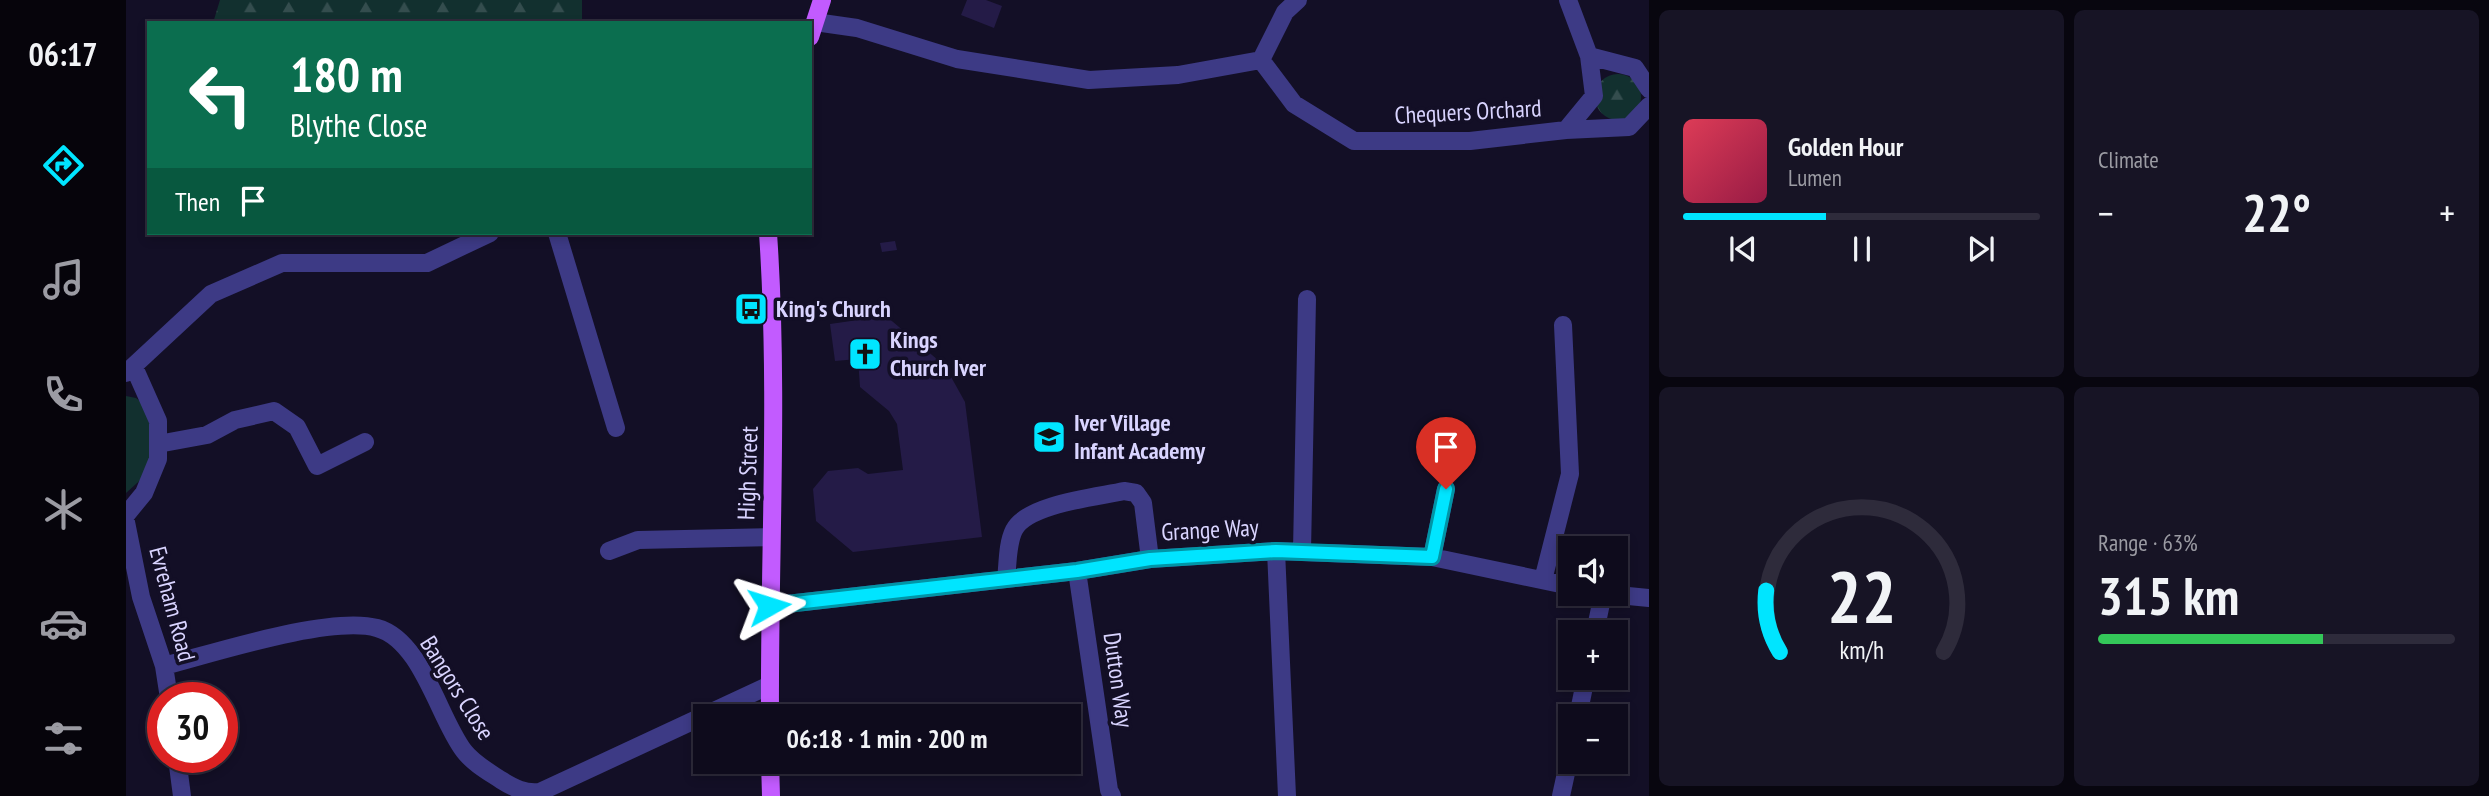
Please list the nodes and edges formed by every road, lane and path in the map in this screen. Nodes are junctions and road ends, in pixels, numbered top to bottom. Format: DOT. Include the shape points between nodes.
graph roads {
  1 [pos="822,0"];
  2 [pos="1298,0"];
  3 [pos="1568,0"];
  4 [pos="812,29"];
  5 [pos="1589,56"];
  6 [pos="1261,60"];
  7 [pos="1649,89"];
  8 [pos="1649,106"];
  9 [pos="1566,130"];
  10 [pos="486,235"];
  11 [pos="558,235"];
  12 [pos="768,235"];
  13 [pos="1307,299"];
  14 [pos="1563,325"];
  15 [pos="130,370"];
  16 [pos="616,428"];
  17 [pos="365,442"];
  18 [pos="158,444"];
  19 [pos="1446,489"];
  20 [pos="126,515"];
  21 [pos="126,522"];
  22 [pos="771,537"];
  23 [pos="609,551"];
  24 [pos="1276,551"];
  25 [pos="1301,551"];
  26 [pos="1432,557"];
  27 [pos="1150,559"];
  28 [pos="1077,571"];
  29 [pos="1006,579"];
  30 [pos="1543,580"];
  31 [pos="1558,583"];
  32 [pos="1628,596"];
  33 [pos="1649,598"];
  34 [pos="769,606"];
  35 [pos="164,666"];
  36 [pos="166,682"];
  37 [pos="770,685"];
  38 [pos="770,704"];
  39 [pos="179,773"];
  40 [pos="770,774"];
  41 [pos="1566,774"];
  42 [pos="182,796"];
  43 [pos="771,796"];
  44 [pos="1112,796"];
  45 [pos="1287,796"];
  46 [pos="1561,796"];
  1 -- 4 [label="main road"];
  2 -- 6 [label="street" via="1285,12"];
  3 -- 5 [label="street, Chequers Orchard"];
  4 -- 6 [label="street" via="857,28 957,59 1090,80 1178,75"];
  5 -- 7 [label="street" via="1635,68"];
  5 -- 9 [label="street, Chequers Orchard" via="1594,96"];
  6 -- 9 [label="street, Chequers Orchard" via="1294,104 1354,141 1470,141"];
  8 -- 9 [label="street" via="1629,127"];
  10 -- 15 [label="street" via="427,263 282,263 211,293"];
  11 -- 16 [label="street"];
  12 -- 22 [label="main road, High Street" via="775,416"];
  13 -- 25 [label="street"];
  14 -- 30 [label="street" via="1570,474"];
  15 -- 18 [label="street" via="158,421"];
  17 -- 18 [label="street" via="317,466 297,427 274,411 235,420 207,435"];
  18 -- 20 [label="street" via="158,459 144,494"];
  19 -- 26 [label="street"];
  21 -- 35 [label="street, Evreham Road" via="141,597"];
  22 -- 23 [label="street" via="638,540"];
  22 -- 34 [label="main road, High Street"];
  24 -- 25 [label="street, Grange Way"];
  24 -- 27 [label="street, Grange Way"];
  24 -- 45 [label="street"];
  25 -- 26 [label="street, Grange Way"];
  26 -- 30 [label="street, Grange Way"];
  27 -- 28 [label="street, Grange Way"];
  27 -- 29 [label="street" via="1143,503 1136,493 1124,491 1024,518 1014,530"];
  28 -- 29 [label="street, Grange Way"];
  28 -- 44 [label="street, Dutton Way"];
  29 -- 34 [label="street, Grange Way"];
  30 -- 31 [label="street, Grange Way"];
  32 -- 33 [label="street"];
  34 -- 37 [label="main road, High Street"];
  35 -- 36 [label="street, Evreham Road"];
  35 -- 37 [label="street, Bangors Close" via="295,633 360,624 380,628 414,660 463,751 528,794"];
  37 -- 38 [label="main road, High Street"];
  39 -- 42 [label="street"];
  40 -- 43 [label="main road"];
  41 -- 46 [label="street"];
}
